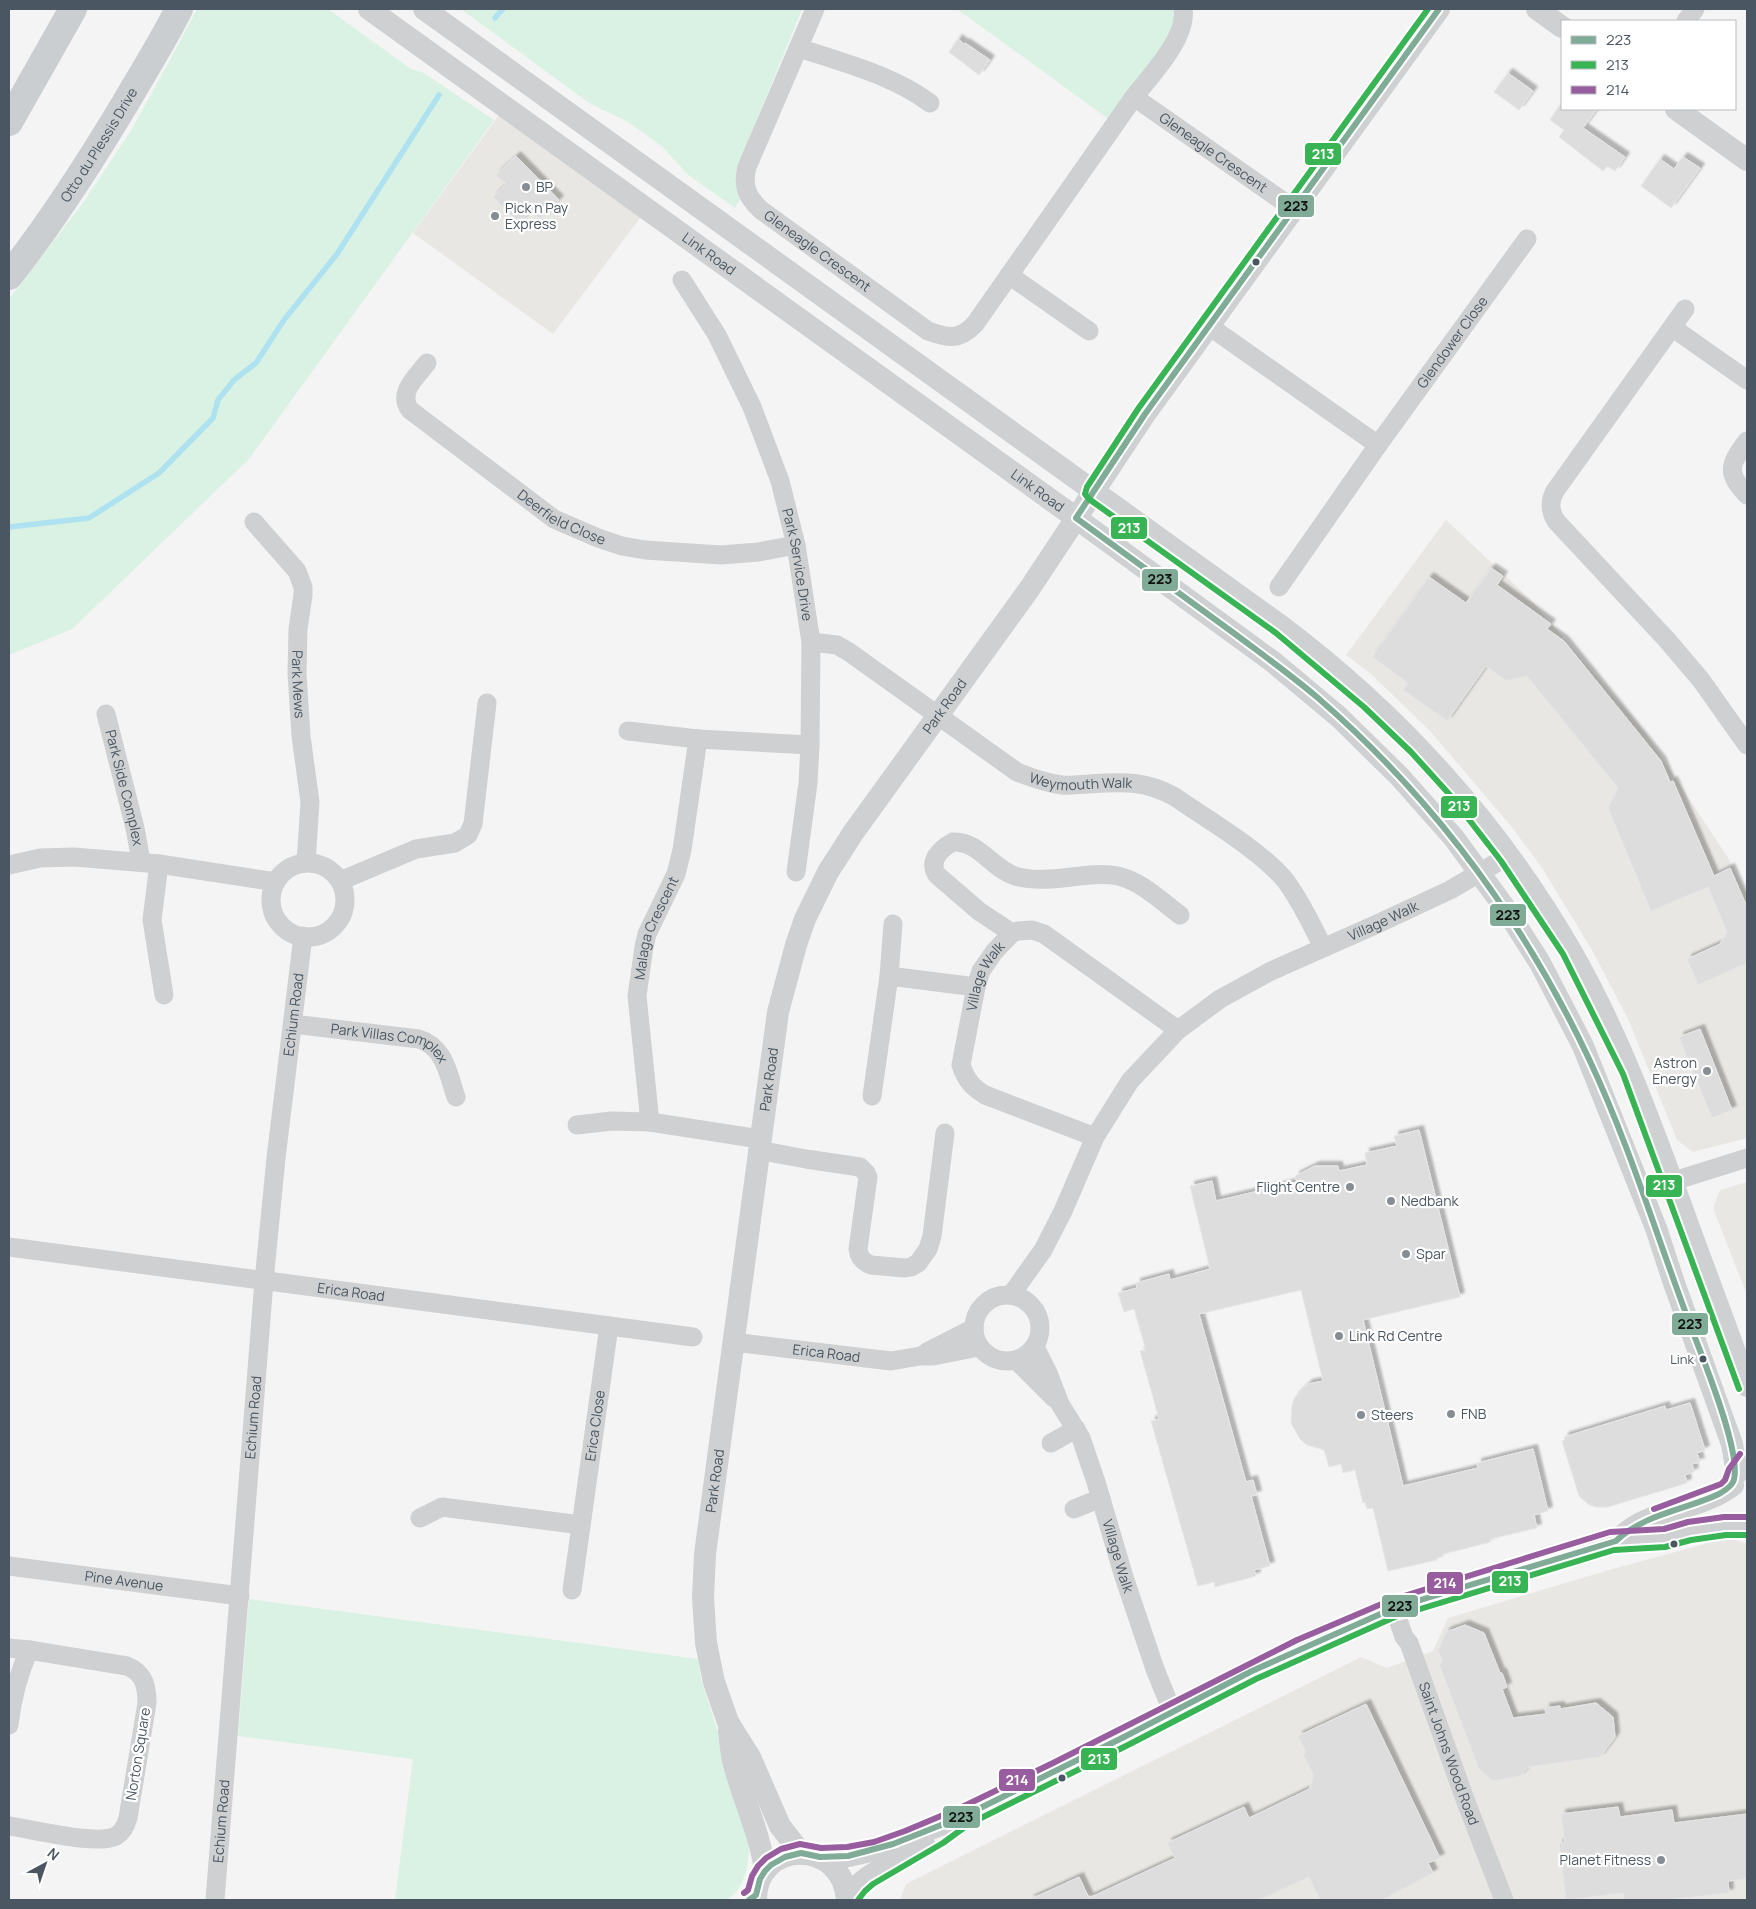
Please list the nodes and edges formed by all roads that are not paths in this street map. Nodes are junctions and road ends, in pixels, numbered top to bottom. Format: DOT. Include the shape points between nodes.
graph roads {
  1 [pos="73,9"];
  2 [pos="179,9"];
  3 [pos="368,9"];
  4 [pos="424,9"];
  5 [pos="815,9"];
  6 [pos="1183,9"];
  7 [pos="1438,9"];
  8 [pos="1537,9"];
  9 [pos="1695,9"];
  10 [pos="1687,20"];
  11 [pos="1561,26"];
  12 [pos="799,48"];
  13 [pos="1134,97"];
  14 [pos="930,103"];
  15 [pos="1677,110"];
  16 [pos="9,122"];
  17 [pos="1747,160"];
  18 [pos="1294,209"];
  19 [pos="1527,239"];
  20 [pos="1009,275"];
  21 [pos="9,276"];
  22 [pos="682,280"];
  23 [pos="1685,309"];
  24 [pos="1209,326"];
  25 [pos="1673,328"];
  26 [pos="1089,331"];
  27 [pos="426,363"];
  28 [pos="1747,380"];
  29 [pos="1747,441"];
  30 [pos="1378,445"];
  31 [pos="1094,492"];
  32 [pos="1747,495"];
  33 [pos="1076,518"];
  34 [pos="254,522"];
  35 [pos="796,544"];
  36 [pos="1280,587"];
  37 [pos="811,642"];
  38 [pos="487,703"];
  39 [pos="106,714"];
  40 [pos="937,716"];
  41 [pos="628,731"];
  42 [pos="698,738"];
  43 [pos="810,745"];
  44 [pos="1747,745"];
  45 [pos="1508,856"];
  46 [pos="150,862"];
  47 [pos="306,863"];
  48 [pos="9,865"];
  49 [pos="796,872"];
  50 [pos="1480,872"];
  51 [pos="340,881"];
  52 [pos="276,882"];
  53 [pos="1180,914"];
  54 [pos="893,924"];
  55 [pos="1012,933"];
  56 [pos="303,936"];
  57 [pos="1323,947"];
  58 [pos="890,976"];
  59 [pos="976,987"];
  60 [pos="164,995"];
  61 [pos="293,1024"];
  62 [pos="1178,1030"];
  63 [pos="872,1096"];
  64 [pos="456,1097"];
  65 [pos="650,1122"];
  66 [pos="577,1126"];
  67 [pos="945,1133"];
  68 [pos="1095,1137"];
  69 [pos="759,1144"];
  70 [pos="1747,1158"];
  71 [pos="1672,1180"];
  72 [pos="1642,1191"];
  73 [pos="9,1247"];
  74 [pos="1043,1250"];
  75 [pos="264,1281"];
  76 [pos="1011,1295"];
  77 [pos="1031,1305"];
  78 [pos="609,1326"];
  79 [pos="974,1328"];
  80 [pos="693,1337"];
  81 [pos="732,1342"];
  82 [pos="979,1347"];
  83 [pos="1035,1347"];
  84 [pos="920,1356"];
  85 [pos="1017,1360"];
  86 [pos="1747,1386"];
  87 [pos="1060,1404"];
  88 [pos="1076,1429"];
  89 [pos="1051,1443"];
  90 [pos="1739,1472"];
  91 [pos="1101,1498"];
  92 [pos="1074,1509"];
  93 [pos="420,1518"];
  94 [pos="1747,1522"];
  95 [pos="582,1525"];
  96 [pos="1747,1526"];
  97 [pos="1616,1541"];
  98 [pos="9,1566"];
  99 [pos="572,1590"];
  100 [pos="240,1596"];
  101 [pos="1394,1608"];
  102 [pos="9,1648"];
  103 [pos="29,1650"];
  104 [pos="1172,1711"];
  105 [pos="728,1722"];
  106 [pos="9,1725"];
  107 [pos="964,1816"];
  108 [pos="9,1826"];
  109 [pos="811,1855"];
  110 [pos="765,1871"];
  111 [pos="754,1898"];
  112 [pos="215,1900"];
  113 [pos="847,1900"];
  114 [pos="1504,1900"];
  1 -- 16 [label="main road"];
  2 -- 21 [label="main road, Otto du Plessis Drive" via="97,150"];
  3 -- 33 [label="street, Link Road"];
  4 -- 31 [label="street"];
  5 -- 12 [label="street, Gleneagle Crescent"];
  6 -- 13 [label="street, Gleneagle Crescent" via="1177,40"];
  7 -- 18 [label="street, Park Road"];
  8 -- 11 [label="street"];
  9 -- 10 [label="street"];
  12 -- 14 [label="street" via="877,74 913,90"];
  12 -- 20 [label="street, Gleneagle Crescent" via="747,167 745,187 752,201 928,331 941,336 949,338 968,332"];
  13 -- 18 [label="street, Gleneagle Crescent"];
  13 -- 20 [label="street, Gleneagle Crescent"];
  15 -- 17 [label="street"];
  18 -- 24 [label="street, Park Road"];
  19 -- 30 [label="street, Glendower Close"];
  20 -- 26 [label="street"];
  22 -- 35 [label="street, Park Service Drive" via="717,335 752,407 780,481"];
  23 -- 25 [label="street"];
  24 -- 30 [label="street"];
  24 -- 31 [label="street, Park Road"];
  25 -- 28 [label="street"];
  25 -- 44 [label="street" via="1555,491 1551,513 1701,680"];
  27 -- 35 [label="street, Deerfield Close" via="408,388 405,399 410,410 554,518 598,538 645,550 721,555"];
  29 -- 32 [label="street" via="1736,456 1732,470 1736,483"];
  30 -- 36 [label="street, Glendower Close"];
  31 -- 33 [label="street, Park Road"];
  31 -- 45 [label="street" via="1281,626 1370,700 1457,790"];
  33 -- 40 [label="street, Park Road" via="1030,588"];
  33 -- 50 [label="street, Link Road" via="1317,697 1400,777"];
  34 -- 47 [label="street, Park Mews" via="297,571 303,587 296,673 310,802"];
  35 -- 37 [label="street, Park Service Drive"];
  37 -- 40 [label="street, Weymouth Walk" via="837,645"];
  37 -- 43 [label="street, Park Service Drive"];
  38 -- 51 [label="street" via="468,835 455,843 416,849"];
  39 -- 46 [label="street, Park Side Complex" via="135,828"];
  40 -- 57 [label="street, Weymouth Walk" via="1017,772 1039,781 1064,785 1125,782 1159,789 1175,797 1265,860 1284,879 1301,903"];
  40 -- 69 [label="street, Park Road" via="840,852 805,919 778,1012"];
  41 -- 42 [label="street"];
  42 -- 43 [label="street"];
  42 -- 65 [label="street, Malaga Crescent" via="682,850 676,874 647,934 639,979 637,996"];
  43 -- 49 [label="street, Park Service Drive"];
  45 -- 50 [label="street, Village Walk"];
  45 -- 71 [label="street" via="1543,906 1588,982 1631,1071"];
  46 -- 48 [label="street" via="62,856"];
  46 -- 52 [label="street"];
  46 -- 60 [label="street, Park Side Complex" via="152,920"];
  47 -- 51 [label="street" via="321,865"];
  47 -- 52 [label="street" via="290,868"];
  50 -- 57 [label="street, Village Walk" via="1375,925"];
  50 -- 72 [label="street, Link Road" via="1529,945 1559,999 1597,1077"];
  51 -- 56 [label="street" via="345,904 342,916 326,932"];
  52 -- 56 [label="street" via="272,893 275,916 282,926"];
  53 -- 55 [label="street" via="1134,882 1118,876 1024,878 1004,871 967,843 953,842 940,850 933,864 937,875 980,912"];
  54 -- 58 [label="street"];
  55 -- 59 [label="street, Village Walk" via="981,971"];
  55 -- 62 [label="street, Village Walk" via="1026,930 1044,934"];
  56 -- 61 [label="street, Echium Road"];
  57 -- 62 [label="street, Village Walk" via="1220,999"];
  58 -- 59 [label="street"];
  58 -- 63 [label="street"];
  59 -- 68 [label="street, Village Walk" via="962,1066 969,1083 985,1095"];
  61 -- 64 [label="street, Park Villas Complex" via="426,1041 439,1052"];
  61 -- 75 [label="street, Echium Road"];
  62 -- 68 [label="street, Village Walk" via="1130,1081"];
  65 -- 66 [label="street" via="630,1120"];
  65 -- 69 [label="street"];
  67 -- 69 [label="street" via="932,1236 924,1256 918,1263 905,1268 871,1266 860,1257 858,1249 868,1178 860,1167 806,1159"];
  68 -- 74 [label="street, Village Walk"];
  69 -- 81 [label="street, Park Road"];
  70 -- 71 [label="street"];
  71 -- 72 [label="street"];
  71 -- 86 [label="street"];
  72 -- 90 [label="street, Link Road" via="1732,1444"];
  73 -- 75 [label="street, Erica Road"];
  74 -- 76 [label="street, Village Walk"];
  74 -- 77 [label="street, Village Walk"];
  75 -- 78 [label="street, Erica Road"];
  75 -- 100 [label="street, Echium Road"];
  76 -- 77 [label="street"];
  76 -- 79 [label="street" via="992,1298 985,1303 975,1319"];
  77 -- 83 [label="street" via="1038,1314 1040,1325 1040,1337"];
  78 -- 80 [label="street, Erica Road"];
  78 -- 95 [label="street, Erica Close"];
  79 -- 82 [label="street"];
  79 -- 84 [label="street, Erica Road"];
  81 -- 84 [label="street, Erica Road" via="891,1361"];
  81 -- 105 [label="street, Park Road" via="705,1554 703,1598 714,1682"];
  82 -- 84 [label="street, Erica Road"];
  82 -- 85 [label="street" via="996,1360"];
  83 -- 85 [label="street"];
  83 -- 87 [label="street, Village Walk"];
  85 -- 87 [label="street, Village Walk"];
  87 -- 88 [label="street, Village Walk"];
  88 -- 89 [label="street"];
  88 -- 91 [label="street, Village Walk"];
  90 -- 94 [label="street, Link Road" via="1734,1498"];
  90 -- 97 [label="street" via="1726,1491 1645,1521"];
  91 -- 92 [label="street"];
  91 -- 104 [label="street, Village Walk" via="1127,1586"];
  93 -- 95 [label="street" via="442,1507"];
  95 -- 99 [label="street, Erica Close"];
  96 -- 97 [label="street" via="1689,1531 1665,1538"];
  97 -- 101 [label="street"];
  98 -- 100 [label="street, Pine Avenue"];
  100 -- 112 [label="street, Echium Road"];
  101 -- 104 [label="street" via="1301,1648"];
  101 -- 114 [label="street, Saint Johns Wood Road"];
  102 -- 103 [label="street, Norton Square"];
  103 -- 106 [label="street" via="16,1681"];
  103 -- 108 [label="street, Norton Square" via="119,1663 132,1668 144,1680 147,1702 128,1818 122,1832 95,1840"];
  104 -- 107 [label="street"];
  105 -- 109 [label="street, Park Road" via="750,1757 780,1826"];
  105 -- 110 [label="street, Park Road" via="733,1760 757,1831"];
  107 -- 109 [label="street" via="876,1850 848,1856"];
  107 -- 113 [label="street" via="868,1877"];
  109 -- 110 [label="street" via="792,1854"];
  109 -- 113 [label="street, Park Road" via="836,1869 843,1880"];
  110 -- 111 [label="street"];
}
